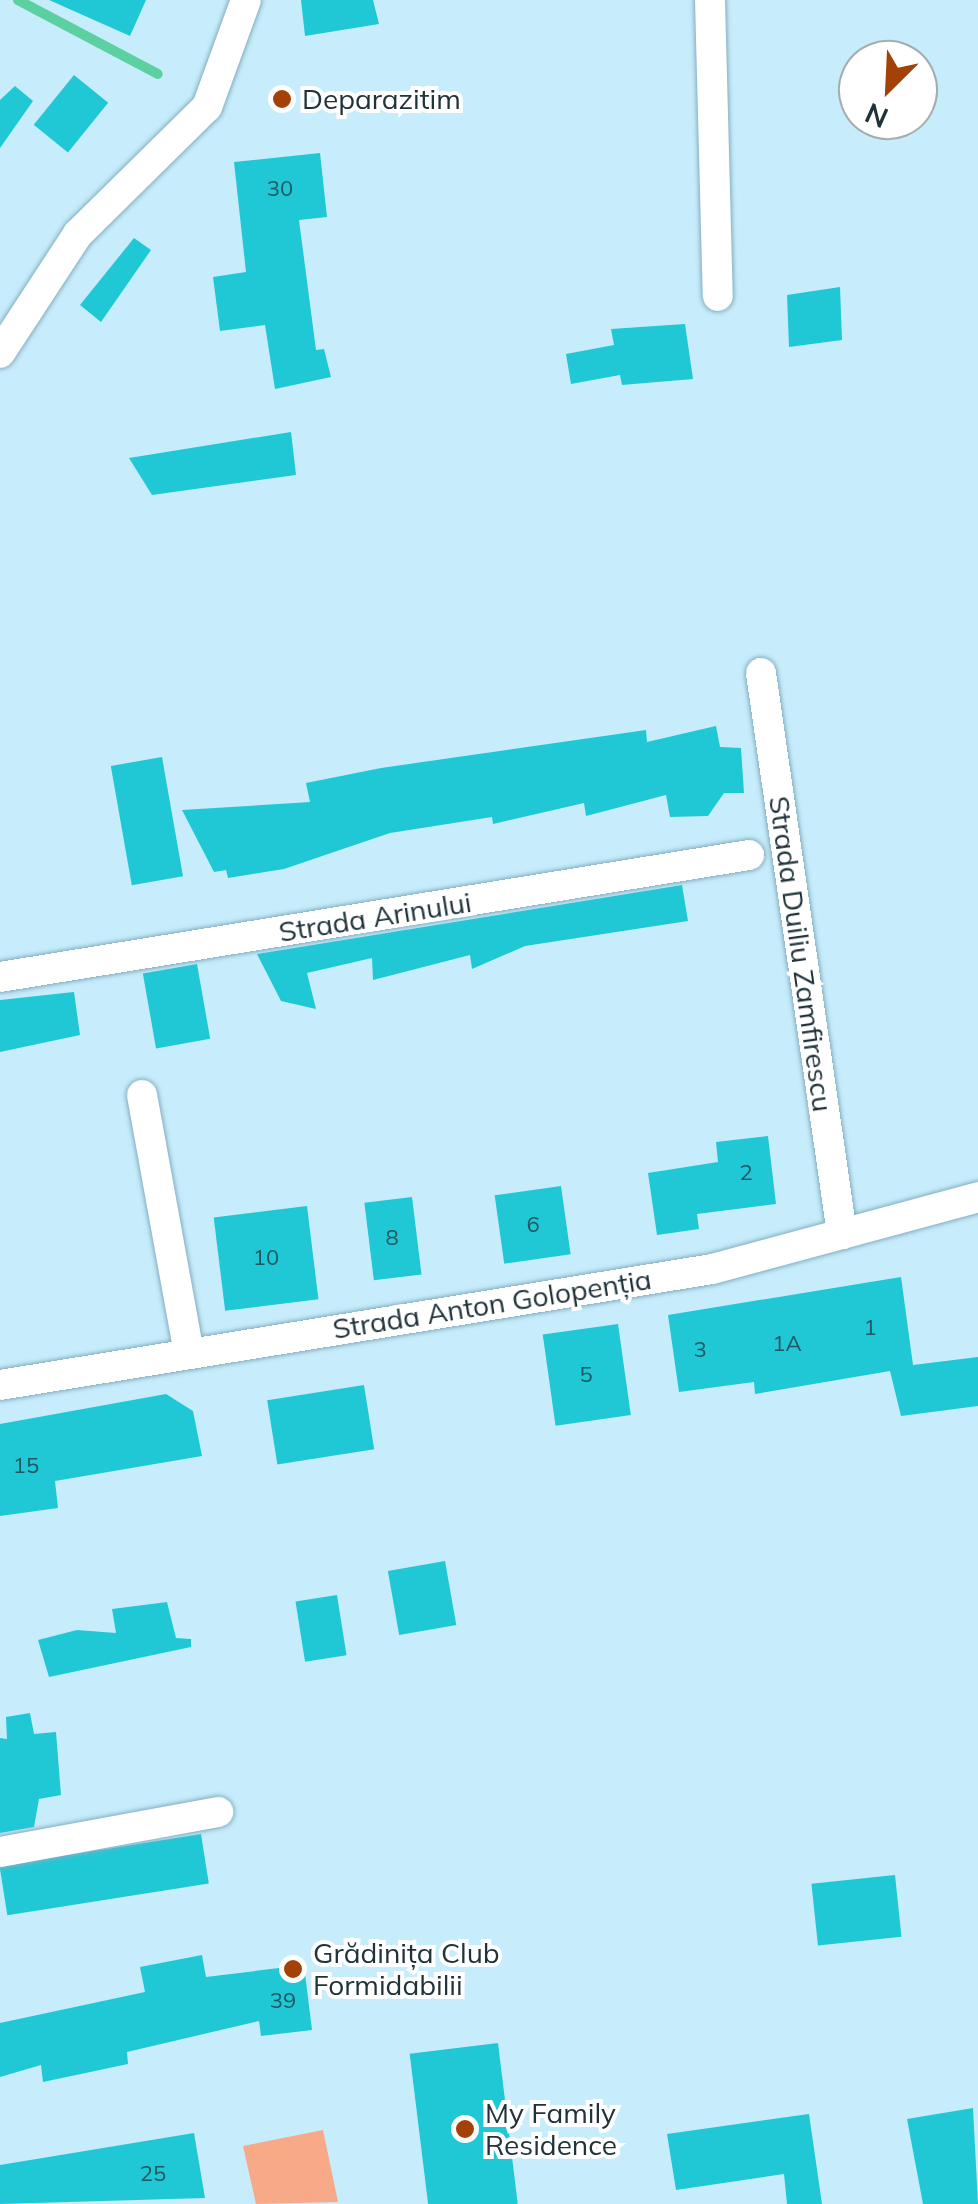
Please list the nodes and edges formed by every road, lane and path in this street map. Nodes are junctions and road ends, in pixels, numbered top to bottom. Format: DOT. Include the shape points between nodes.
graph roads {
  1 [pos="246,0"];
  2 [pos="710,0"];
  3 [pos="718,296"];
  4 [pos="0,352"];
  5 [pos="760,673"];
  6 [pos="749,855"];
  7 [pos="0,977"];
  8 [pos="142,1095"];
  9 [pos="978,1197"];
  10 [pos="842,1234"];
  11 [pos="189,1353"];
  12 [pos="0,1385"];
  13 [pos="218,1812"];
  14 [pos="0,1852"];
  1 -- 4 [label="street" via="207,107 78,234"];
  2 -- 3 [label="street"];
  5 -- 10 [label="street, Strada Duiliu Zamfirescu"];
  6 -- 7 [label="street, Strada Arinului"];
  8 -- 11 [label="street"];
  9 -- 10 [label="street, Strada Anton Golopenția"];
  10 -- 11 [label="street, Strada Anton Golopenția" via="712,1268"];
  11 -- 12 [label="street, Strada Anton Golopenția"];
  13 -- 14 [label="street"];
}
